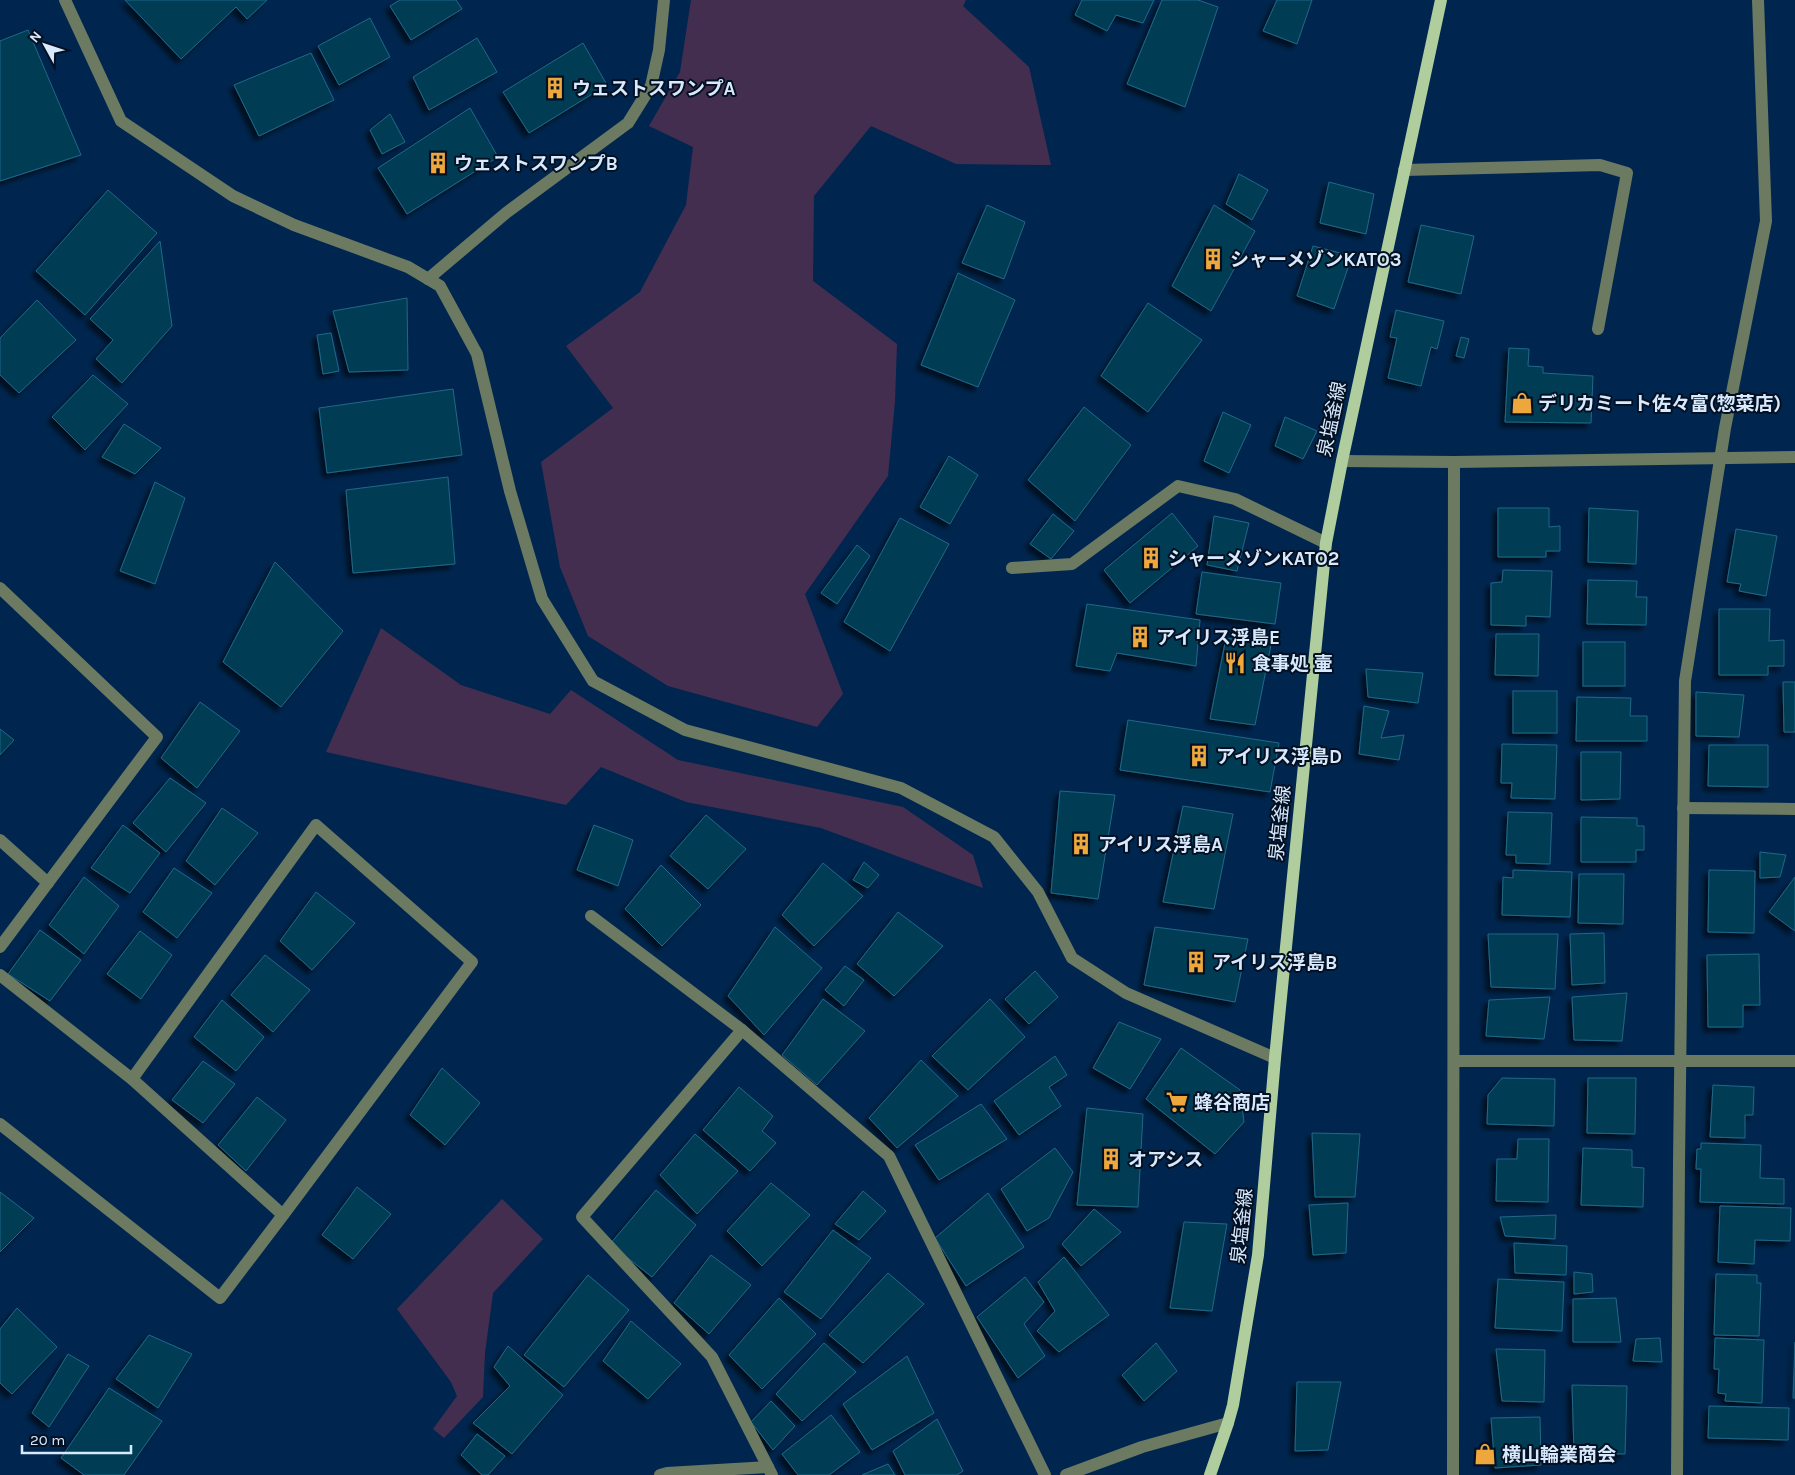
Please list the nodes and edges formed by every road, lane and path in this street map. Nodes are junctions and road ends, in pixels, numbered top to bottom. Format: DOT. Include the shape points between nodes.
graph roads {
  1 [pos="65,0"];
  2 [pos="664,0"];
  3 [pos="1441,0"];
  4 [pos="1758,0"];
  5 [pos="1404,170"];
  6 [pos="428,279"];
  7 [pos="1598,329"];
  8 [pos="1720,457"];
  9 [pos="1795,457"];
  10 [pos="1342,461"];
  11 [pos="1454,462"];
  12 [pos="1326,543"];
  13 [pos="1012,568"];
  14 [pos="0,588"];
  15 [pos="1683,808"];
  16 [pos="1795,809"];
  17 [pos="0,840"];
  18 [pos="48,883"];
  19 [pos="591,916"];
  20 [pos="0,947"];
  21 [pos="0,975"];
  22 [pos="742,1030"];
  23 [pos="1275,1058"];
  24 [pos="1454,1061"];
  25 [pos="1680,1061"];
  26 [pos="1795,1061"];
  27 [pos="132,1079"];
  28 [pos="0,1124"];
  29 [pos="284,1215"];
  30 [pos="1228,1423"];
  31 [pos="770,1471"];
  32 [pos="660,1475"];
  33 [pos="1045,1475"];
  34 [pos="1066,1475"];
  35 [pos="1210,1475"];
  36 [pos="1453,1475"];
  37 [pos="1677,1475"];
  1 -- 6 [label="street" via="121,121 233,196 294,225 408,267"];
  2 -- 6 [label="street" via="659,50 651,86 628,123 506,213"];
  3 -- 5 [label="main road, 泉塩釜線"];
  4 -- 8 [label="street" via="1766,221"];
  5 -- 7 [label="street" via="1600,165 1627,172"];
  5 -- 10 [label="main road, 泉塩釜線"];
  6 -- 23 [label="street" via="440,286 477,354 510,491 542,599 593,681 685,730 901,788 994,837 1038,892 1072,958 1126,993"];
  8 -- 9 [label="street"];
  8 -- 11 [label="street"];
  8 -- 15 [label="street" via="1685,681"];
  10 -- 11 [label="street"];
  10 -- 12 [label="main road, 泉塩釜線"];
  11 -- 24 [label="street"];
  12 -- 13 [label="street" via="1235,499 1178,486 1072,564"];
  12 -- 23 [label="main road, 泉塩釜線"];
  14 -- 18 [label="street" via="158,737"];
  15 -- 16 [label="street"];
  15 -- 25 [label="street"];
  17 -- 18 [label="street"];
  18 -- 20 [label="street"];
  19 -- 22 [label="street"];
  21 -- 27 [label="street"];
  22 -- 31 [label="street" via="582,1217 712,1358"];
  22 -- 33 [label="street" via="889,1156"];
  23 -- 30 [label="main road, 泉塩釜線" via="1258,1255"];
  24 -- 25 [label="street"];
  24 -- 36 [label="street"];
  25 -- 26 [label="street"];
  25 -- 37 [label="street"];
  27 -- 29 [label="street"];
  27 -- 29 [label="street" via="316,825 472,962"];
  28 -- 29 [label="street" via="220,1298"];
  30 -- 34 [label="street" via="1142,1447"];
  30 -- 35 [label="main road, 泉塩釜線"];
  31 -- 32 [label="street"];
}
